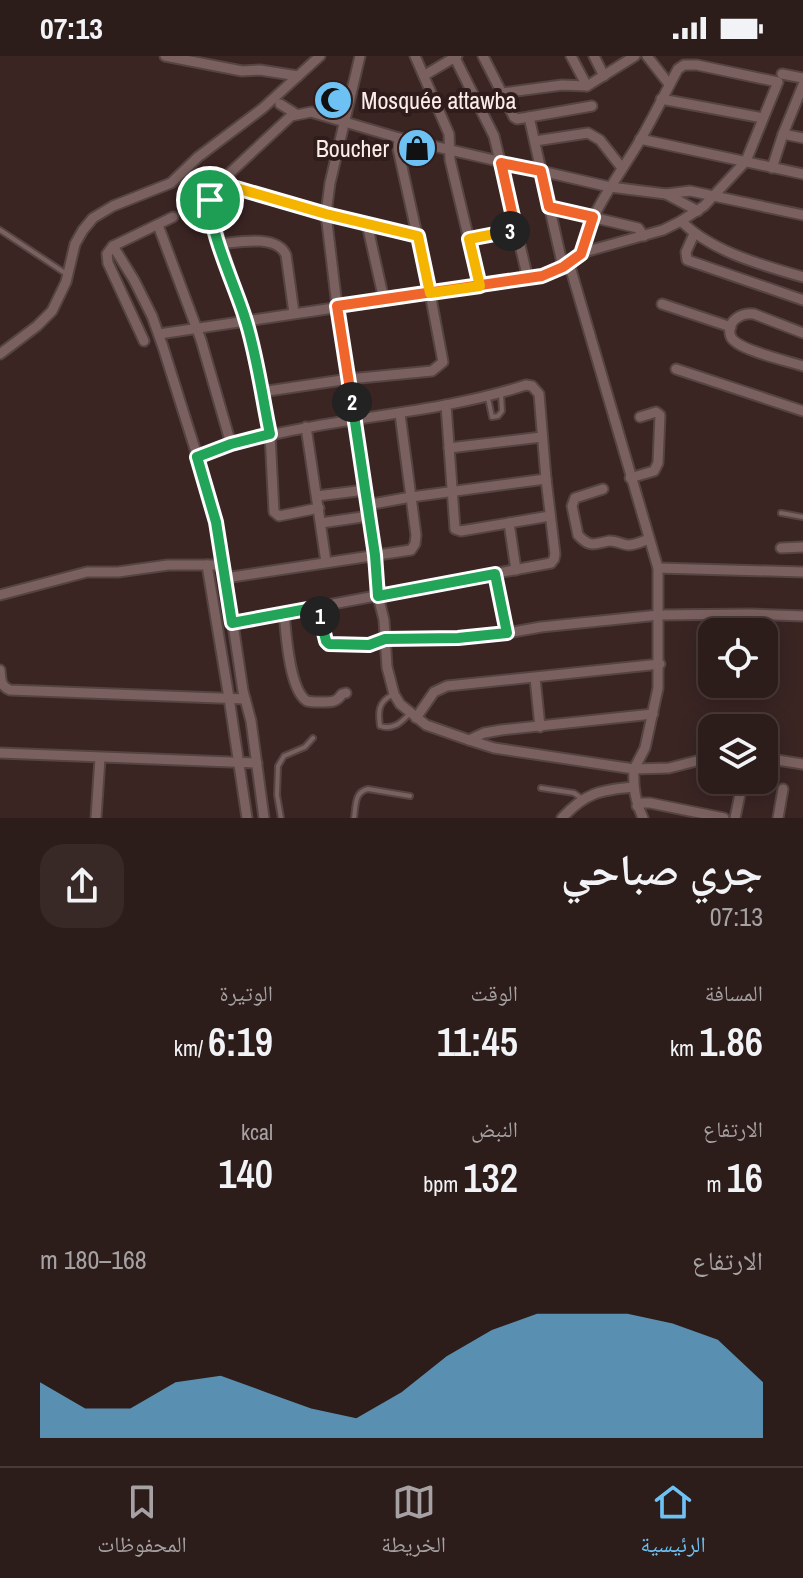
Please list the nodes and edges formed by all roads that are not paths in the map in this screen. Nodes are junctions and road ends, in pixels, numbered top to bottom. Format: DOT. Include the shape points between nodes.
graph roads {
  1 [pos="165,56"];
  2 [pos="320,56"];
  3 [pos="360,56"];
  4 [pos="415,56"];
  5 [pos="455,56"];
  6 [pos="483,56"];
  7 [pos="571,56"];
  8 [pos="594,56"];
  9 [pos="635,56"];
  10 [pos="647,56"];
  11 [pos="781,74"];
  12 [pos="425,75"];
  13 [pos="298,76"];
  14 [pos="604,76"];
  15 [pos="803,78"];
  16 [pos="669,84"];
  17 [pos="803,85"];
  18 [pos="587,86"];
  19 [pos="502,93"];
  20 [pos="661,99"];
  21 [pos="280,104"];
  22 [pos="592,106"];
  23 [pos="296,114"];
  24 [pos="529,117"];
  25 [pos="763,118"];
  26 [pos="345,123"];
  27 [pos="783,134"];
  28 [pos="399,138"];
  29 [pos="803,138"];
  30 [pos="640,139"];
  31 [pos="535,141"];
  32 [pos="450,150"];
  33 [pos="746,161"];
  34 [pos="501,163"];
  35 [pos="622,168"];
  36 [pos="772,168"];
  37 [pos="541,171"];
  38 [pos="803,174"];
  39 [pos="219,183"];
  40 [pos="610,187"];
  41 [pos="666,194"];
  42 [pos="714,197"];
  43 [pos="549,207"];
  44 [pos="698,211"];
  45 [pos="326,214"];
  46 [pos="803,215"];
  47 [pos="173,217"];
  48 [pos="593,217"];
  49 [pos="681,221"];
  50 [pos="367,224"];
  51 [pos="158,225"];
  52 [pos="0,230"];
  53 [pos="516,230"];
  54 [pos="694,234"];
  55 [pos="418,236"];
  56 [pos="644,236"];
  57 [pos="469,239"];
  58 [pos="220,244"];
  59 [pos="113,246"];
  60 [pos="581,254"];
  61 [pos="566,265"];
  62 [pos="68,275"];
  63 [pos="803,277"];
  64 [pos="528,279"];
  65 [pos="480,286"];
  66 [pos="430,293"];
  67 [pos="384,300"];
  68 [pos="803,300"];
  69 [pos="662,304"];
  70 [pos="337,306"];
  71 [pos="294,313"];
  72 [pos="246,321"];
  73 [pos="731,327"];
  74 [pos="195,329"];
  75 [pos="803,333"];
  76 [pos="159,334"];
  77 [pos="144,341"];
  78 [pos="0,354"];
  79 [pos="803,366"];
  80 [pos="676,369"];
  81 [pos="349,379"];
  82 [pos="261,392"];
  83 [pos="501,392"];
  84 [pos="488,395"];
  85 [pos="446,405"];
  86 [pos="803,411"];
  87 [pos="400,414"];
  88 [pos="640,417"];
  89 [pos="354,420"];
  90 [pos="306,427"];
  91 [pos="270,434"];
  92 [pos="542,437"];
  93 [pos="231,444"];
  94 [pos="449,448"];
  95 [pos="197,457"];
  96 [pos="630,478"];
  97 [pos="546,479"];
  98 [pos="603,489"];
  99 [pos="365,490"];
  100 [pos="451,491"];
  101 [pos="317,496"];
  102 [pos="411,497"];
  103 [pos="319,508"];
  104 [pos="368,510"];
  105 [pos="781,513"];
  106 [pos="550,516"];
  107 [pos="803,517"];
  108 [pos="321,523"];
  109 [pos="509,523"];
  110 [pos="649,539"];
  111 [pos="803,547"];
  112 [pos="781,548"];
  113 [pos="375,555"];
  114 [pos="326,562"];
  115 [pos="207,565"];
  116 [pos="224,565"];
  117 [pos="658,568"];
  118 [pos="516,570"];
  119 [pos="803,572"];
  120 [pos="495,574"];
  121 [pos="225,578"];
  122 [pos="0,595"];
  123 [pos="378,596"];
  124 [pos="318,607"];
  125 [pos="284,613"];
  126 [pos="659,615"];
  127 [pos="803,616"];
  128 [pos="232,623"];
  129 [pos="507,633"];
  130 [pos="385,639"];
  131 [pos="660,664"];
  132 [pos="0,670"];
  133 [pos="535,678"];
  134 [pos="346,693"];
  135 [pos="394,694"];
  136 [pos="229,698"];
  137 [pos="245,699"];
  138 [pos="653,714"];
  139 [pos="413,715"];
  140 [pos="540,727"];
  141 [pos="313,738"];
  142 [pos="469,740"];
  143 [pos="0,753"];
  144 [pos="100,758"];
  145 [pos="778,760"];
  146 [pos="698,761"];
  147 [pos="240,763"];
  148 [pos="257,763"];
  149 [pos="803,764"];
  150 [pos="634,769"];
  151 [pos="633,787"];
  152 [pos="541,788"];
  153 [pos="783,789"];
  154 [pos="740,794"];
  155 [pos="410,796"];
  156 [pos="583,799"];
  157 [pos="637,806"];
  158 [pos="96,818"];
  159 [pos="247,818"];
  160 [pos="264,818"];
  161 [pos="281,818"];
  162 [pos="354,818"];
  163 [pos="562,818"];
  164 [pos="643,818"];
  165 [pos="724,818"];
  166 [pos="735,818"];
  167 [pos="778,818"];
  1 -- 13 [label="street"];
  2 -- 13 [label="street"];
  3 -- 26 [label="street"];
  4 -- 12 [label="street"];
  5 -- 12 [label="street"];
  5 -- 34 [label="street" via="494,136"];
  6 -- 19 [label="street"];
  7 -- 18 [label="street"];
  8 -- 14 [label="street"];
  9 -- 14 [label="street"];
  10 -- 16 [label="street"];
  11 -- 15 [label="street"];
  11 -- 16 [label="street" via="691,64 678,69"];
  11 -- 25 [label="street"];
  12 -- 32 [label="street" via="449,134"];
  13 -- 62 [label="street" via="171,183 93,218 75,244"];
  14 -- 18 [label="street"];
  16 -- 20 [label="street"];
  17 -- 27 [label="street"];
  18 -- 19 [label="street"];
  19 -- 24 [label="street" via="514,117"];
  20 -- 25 [label="street"];
  20 -- 30 [label="street"];
  21 -- 23 [label="street"];
  22 -- 24 [label="street"];
  23 -- 26 [label="street" via="311,112"];
  23 -- 39 [label="street"];
  24 -- 31 [label="street"];
  25 -- 33 [label="street"];
  26 -- 28 [label="street"];
  26 -- 45 [label="street"];
  27 -- 29 [label="street"];
  27 -- 36 [label="street"];
  28 -- 32 [label="street"];
  28 -- 55 [label="street"];
  30 -- 33 [label="street"];
  30 -- 35 [label="street"];
  31 -- 35 [label="street" via="588,133"];
  31 -- 37 [label="street"];
  32 -- 34 [label="street"];
  32 -- 57 [label="street"];
  33 -- 36 [label="street"];
  33 -- 42 [label="street"];
  34 -- 37 [label="street"];
  34 -- 53 [label="street"];
  35 -- 40 [label="street"];
  36 -- 38 [label="street"];
  37 -- 40 [label="street"];
  37 -- 43 [label="street"];
  39 -- 45 [label="street"];
  39 -- 58 [label="street" via="210,210"];
  40 -- 41 [label="street"];
  40 -- 48 [label="street"];
  41 -- 42 [label="street" via="690,191"];
  41 -- 44 [label="street"];
  42 -- 44 [label="street"];
  42 -- 46 [label="street"];
  43 -- 48 [label="street"];
  43 -- 61 [label="street"];
  44 -- 49 [label="street"];
  45 -- 50 [label="street"];
  45 -- 70 [label="street"];
  47 -- 51 [label="street"];
  48 -- 56 [label="street" via="638,228"];
  48 -- 60 [label="street"];
  49 -- 54 [label="street"];
  49 -- 56 [label="street"];
  50 -- 55 [label="street"];
  50 -- 67 [label="street"];
  51 -- 59 [label="street"];
  51 -- 74 [label="street"];
  52 -- 62 [label="lane"];
  53 -- 57 [label="street"];
  53 -- 64 [label="street"];
  54 -- 63 [label="street"];
  54 -- 68 [label="street" via="687,260"];
  55 -- 66 [label="street"];
  56 -- 60 [label="street"];
  57 -- 65 [label="street"];
  58 -- 71 [label="street" via="268,242 283,248"];
  58 -- 72 [label="street"];
  59 -- 76 [label="street"];
  59 -- 77 [label="street" via="107,260"];
  60 -- 61 [label="street"];
  61 -- 64 [label="street"];
  61 -- 96 [label="street"];
  62 -- 78 [label="street" via="45,319"];
  64 -- 65 [label="street"];
  65 -- 66 [label="street"];
  66 -- 67 [label="street"];
  66 -- 81 [label="street" via="444,358 441,365 432,371"];
  67 -- 70 [label="street"];
  69 -- 73 [label="street"];
  70 -- 71 [label="street"];
  70 -- 81 [label="street"];
  71 -- 72 [label="street"];
  72 -- 74 [label="street"];
  72 -- 82 [label="street"];
  73 -- 75 [label="street" via="745,313"];
  73 -- 79 [label="street" via="739,345"];
  74 -- 76 [label="street"];
  74 -- 93 [label="street"];
  76 -- 95 [label="street"];
  80 -- 86 [label="street"];
  81 -- 82 [label="street"];
  81 -- 89 [label="street"];
  82 -- 91 [label="street"];
  83 -- 84 [label="street"];
  83 -- 84 [label="lane" via="502,411 494,418"];
  83 -- 92 [label="street" via="526,385 535,388"];
  84 -- 85 [label="street"];
  85 -- 87 [label="street"];
  85 -- 94 [label="street"];
  87 -- 89 [label="street"];
  87 -- 102 [label="street"];
  88 -- 96 [label="street" via="660,415 658,463 654,471"];
  89 -- 90 [label="street"];
  89 -- 99 [label="street"];
  90 -- 91 [label="street"];
  90 -- 101 [label="street"];
  91 -- 93 [label="street"];
  91 -- 103 [label="street" via="274,512 279,516"];
  92 -- 94 [label="street"];
  92 -- 97 [label="street"];
  93 -- 95 [label="street"];
  94 -- 100 [label="street"];
  95 -- 116 [label="street"];
  96 -- 110 [label="street"];
  97 -- 100 [label="street"];
  97 -- 106 [label="street"];
  98 -- 110 [label="street" via="575,498 572,506 581,539 600,545"];
  99 -- 101 [label="street"];
  99 -- 104 [label="street"];
  100 -- 102 [label="street"];
  100 -- 109 [label="street" via="457,530"];
  101 -- 103 [label="street"];
  102 -- 104 [label="street"];
  102 -- 113 [label="street" via="413,547"];
  103 -- 108 [label="street"];
  104 -- 108 [label="street"];
  104 -- 113 [label="street"];
  105 -- 107 [label="lane"];
  106 -- 109 [label="street"];
  106 -- 118 [label="street" via="554,559"];
  108 -- 114 [label="street"];
  109 -- 118 [label="street"];
  110 -- 117 [label="street"];
  111 -- 112 [label="street"];
  113 -- 114 [label="street"];
  113 -- 123 [label="street"];
  114 -- 121 [label="street"];
  115 -- 116 [label="street"];
  115 -- 122 [label="street" via="87,572"];
  115 -- 136 [label="street"];
  116 -- 121 [label="street"];
  117 -- 119 [label="street"];
  117 -- 126 [label="street"];
  118 -- 120 [label="street"];
  120 -- 123 [label="street"];
  120 -- 129 [label="street"];
  121 -- 128 [label="street"];
  123 -- 124 [label="street"];
  123 -- 130 [label="street"];
  124 -- 125 [label="street"];
  124 -- 130 [label="street" via="329,644 369,645"];
  125 -- 128 [label="street"];
  125 -- 134 [label="street" via="292,676 304,697 334,702"];
  126 -- 127 [label="street"];
  126 -- 129 [label="street"];
  126 -- 131 [label="street"];
  128 -- 137 [label="street"];
  129 -- 130 [label="street"];
  130 -- 135 [label="street"];
  131 -- 133 [label="street"];
  131 -- 138 [label="street"];
  132 -- 136 [label="street" via="1,683 10,690"];
  133 -- 139 [label="street" via="439,688"];
  133 -- 140 [label="street"];
  135 -- 139 [label="street"];
  135 -- 139 [label="lane" via="379,708 380,726 396,726"];
  136 -- 137 [label="street"];
  136 -- 147 [label="street"];
  137 -- 148 [label="street"];
  138 -- 140 [label="street"];
  138 -- 150 [label="street"];
  139 -- 142 [label="street" via="438,731"];
  140 -- 142 [label="street"];
  141 -- 161 [label="lane" via="284,756 278,766"];
  142 -- 150 [label="street"];
  143 -- 144 [label="street"];
  144 -- 147 [label="street"];
  144 -- 158 [label="street"];
  145 -- 149 [label="street"];
  146 -- 150 [label="street"];
  147 -- 148 [label="street"];
  147 -- 159 [label="street"];
  148 -- 160 [label="street"];
  150 -- 151 [label="street"];
  151 -- 156 [label="street" via="603,789"];
  151 -- 157 [label="street"];
  152 -- 156 [label="lane"];
  153 -- 167 [label="street"];
  154 -- 166 [label="street"];
  155 -- 162 [label="lane" via="362,790"];
  156 -- 163 [label="street"];
  157 -- 164 [label="street"];
  157 -- 165 [label="street" via="650,803"];
}
